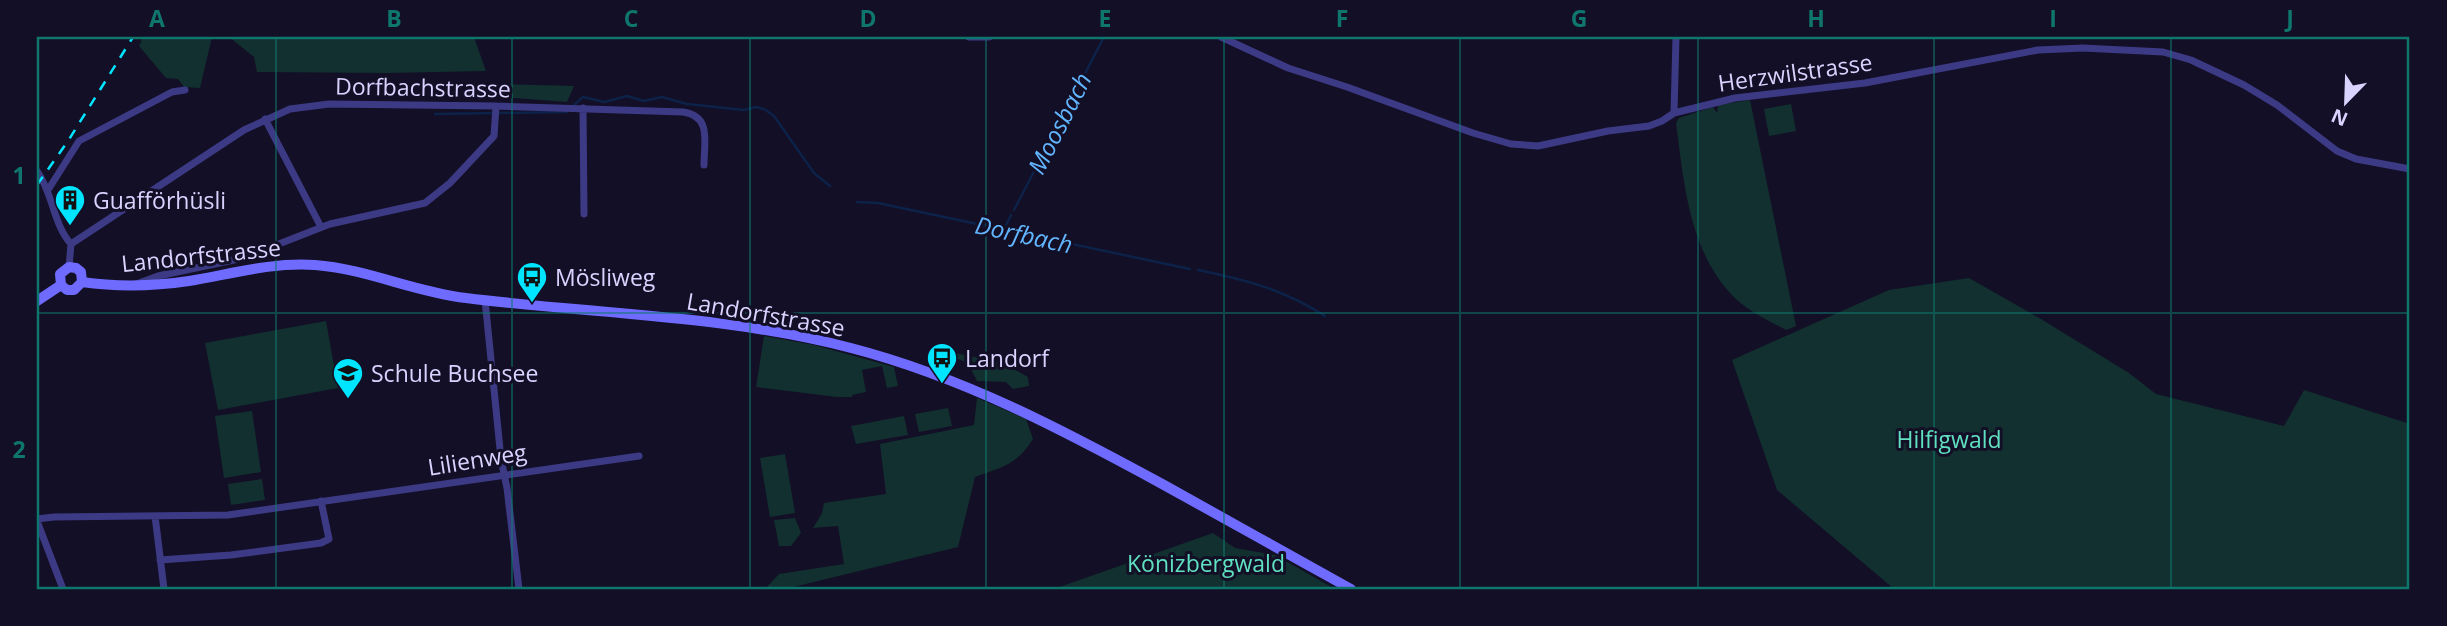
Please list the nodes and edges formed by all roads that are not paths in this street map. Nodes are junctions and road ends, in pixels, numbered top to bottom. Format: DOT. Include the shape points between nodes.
graph roads {
  1 [pos="970,37"];
  2 [pos="989,37"];
  3 [pos="1221,37"];
  4 [pos="1676,37"];
  5 [pos="185,90"];
  6 [pos="496,106"];
  7 [pos="583,108"];
  8 [pos="1674,113"];
  9 [pos="265,119"];
  10 [pos="704,165"];
  11 [pos="2410,169"];
  12 [pos="37,171"];
  13 [pos="48,190"];
  14 [pos="584,214"];
  15 [pos="321,227"];
  16 [pos="71,244"];
  17 [pos="69,267"];
  18 [pos="82,282"];
  19 [pos="135,284"];
  20 [pos="61,285"];
  21 [pos="485,300"];
  22 [pos="37,301"];
  23 [pos="639,456"];
  24 [pos="505,475"];
  25 [pos="321,500"];
  26 [pos="155,516"];
  27 [pos="37,520"];
  28 [pos="160,560"];
  29 [pos="63,589"];
  30 [pos="164,589"];
  31 [pos="519,589"];
  32 [pos="1351,589"];
  1 -- 2 [label="street"];
  3 -- 8 [label="street, Herzwilstrasse" via="1306,75 1511,144 1538,146 1648,126"];
  4 -- 8 [label="street"];
  5 -- 13 [label="street" via="172,92 79,141"];
  6 -- 7 [label="street, Dorfbachstrasse"];
  6 -- 9 [label="street, Dorfbachstrasse" via="329,104 290,109"];
  6 -- 15 [label="street" via="494,136 425,203"];
  7 -- 10 [label="street, Dorfbachstrasse" via="692,113 705,127"];
  7 -- 14 [label="street"];
  8 -- 11 [label="street, Herzwilstrasse" via="1735,98 1865,83 2038,50 2138,50 2163,52 2218,71 2277,106 2337,151"];
  9 -- 15 [label="street"];
  9 -- 16 [label="street, Dorfbachstrasse"];
  12 -- 13 [label="street"];
  13 -- 16 [label="street"];
  15 -- 19 [label="street" via="243,258"];
  16 -- 17 [label="street"];
  17 -- 18 [label="street" via="81,272"];
  17 -- 20 [label="street" via="60,274"];
  18 -- 19 [label="street, Landorfstrasse"];
  18 -- 20 [label="street, Landorfstrasse" via="71,290"];
  19 -- 21 [label="street, Landorfstrasse" via="190,281 270,266 313,265"];
  20 -- 22 [label="street, Landorfstrasse"];
  21 -- 24 [label="street"];
  21 -- 32 [label="street, Landorfstrasse" via="745,327 897,361 1047,422"];
  23 -- 24 [label="street, Lilienweg"];
  24 -- 25 [label="street, Lilienweg"];
  24 -- 31 [label="street"];
  25 -- 26 [label="street, Lilienweg" via="228,515"];
  25 -- 28 [label="street" via="326,541"];
  26 -- 27 [label="street, Lilienweg"];
  26 -- 28 [label="street"];
  27 -- 29 [label="street"];
  28 -- 30 [label="street"];
}
